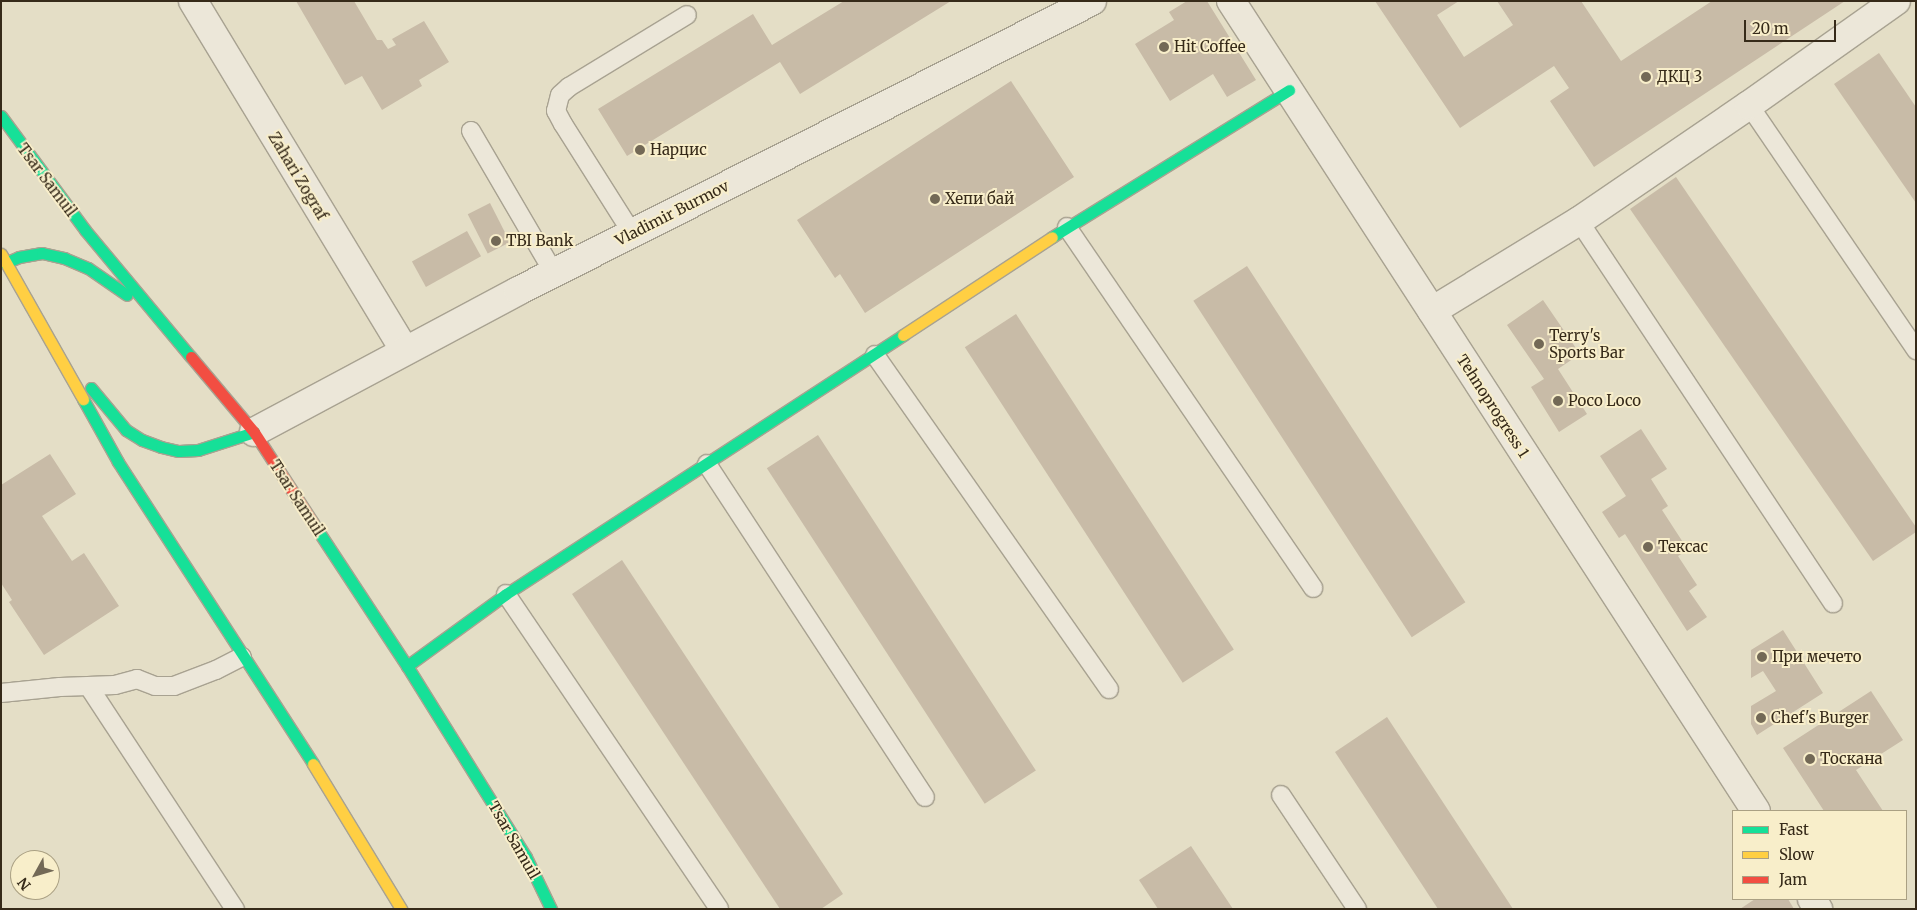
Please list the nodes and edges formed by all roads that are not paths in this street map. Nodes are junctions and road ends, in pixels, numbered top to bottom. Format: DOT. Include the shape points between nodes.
graph roads {
  1 [pos="193,1"];
  2 [pos="1092,1"];
  3 [pos="1231,1"];
  4 [pos="1896,1"];
  5 [pos="687,15"];
  6 [pos="1288,90"];
  7 [pos="1750,105"];
  8 [pos="1,116"];
  9 [pos="471,131"];
  10 [pos="1579,221"];
  11 [pos="1067,227"];
  12 [pos="632,233"];
  13 [pos="2,261"];
  14 [pos="554,273"];
  15 [pos="1432,311"];
  16 [pos="156,314"];
  17 [pos="44,331"];
  18 [pos="404,350"];
  19 [pos="1916,350"];
  20 [pos="875,355"];
  21 [pos="254,432"];
  22 [pos="706,464"];
  23 [pos="1313,588"];
  24 [pos="506,594"];
  25 [pos="1833,603"];
  26 [pos="242,657"];
  27 [pos="407,666"];
  28 [pos="89,687"];
  29 [pos="1109,689"];
  30 [pos="1,693"];
  31 [pos="1281,795"];
  32 [pos="925,797"];
  33 [pos="1755,810"];
  34 [pos="526,857"];
  35 [pos="534,899"];
  36 [pos="235,909"];
  37 [pos="401,909"];
  38 [pos="551,909"];
  39 [pos="719,909"];
  40 [pos="1357,909"];
  1 -- 18 [label="street, Zahari Zograf"];
  2 -- 12 [label="street, Vladimir Burmov"];
  3 -- 6 [label="street, Tehnoprogress 1"];
  4 -- 7 [label="street"];
  5 -- 12 [label="lane" via="569,87 560,96 556,111"];
  6 -- 11 [label="street"];
  6 -- 15 [label="street, Tehnoprogress 1"];
  7 -- 10 [label="street"];
  7 -- 19 [label="lane"];
  8 -- 16 [label="street, Tsar Samuil" via="44,178"];
  9 -- 14 [label="lane"];
  10 -- 15 [label="street"];
  10 -- 25 [label="lane"];
  11 -- 20 [label="street"];
  11 -- 23 [label="lane"];
  12 -- 14 [label="street, Vladimir Burmov"];
  13 -- 16 [label="street" via="42,253 64,258 88,268"];
  13 -- 17 [label="street"];
  14 -- 18 [label="street, Vladimir Burmov"];
  15 -- 33 [label="street, Tehnoprogress 1"];
  16 -- 21 [label="street, Tsar Samuil"];
  17 -- 21 [label="street" via="126,430 142,440 179,450 198,450"];
  17 -- 26 [label="street" via="118,462"];
  18 -- 21 [label="street, Vladimir Burmov"];
  20 -- 22 [label="street"];
  20 -- 29 [label="lane"];
  21 -- 27 [label="street, Tsar Samuil"];
  22 -- 24 [label="street"];
  22 -- 32 [label="lane"];
  24 -- 27 [label="street"];
  24 -- 39 [label="lane"];
  26 -- 28 [label="lane" via="174,686 155,686 137,679 114,686"];
  26 -- 37 [label="street" via="309,758"];
  27 -- 34 [label="street, Tsar Samuil"];
  28 -- 30 [label="lane"];
  28 -- 36 [label="lane"];
  31 -- 40 [label="lane"];
  34 -- 35 [label="street"];
  34 -- 38 [label="street, Tsar Samuil"];
}
